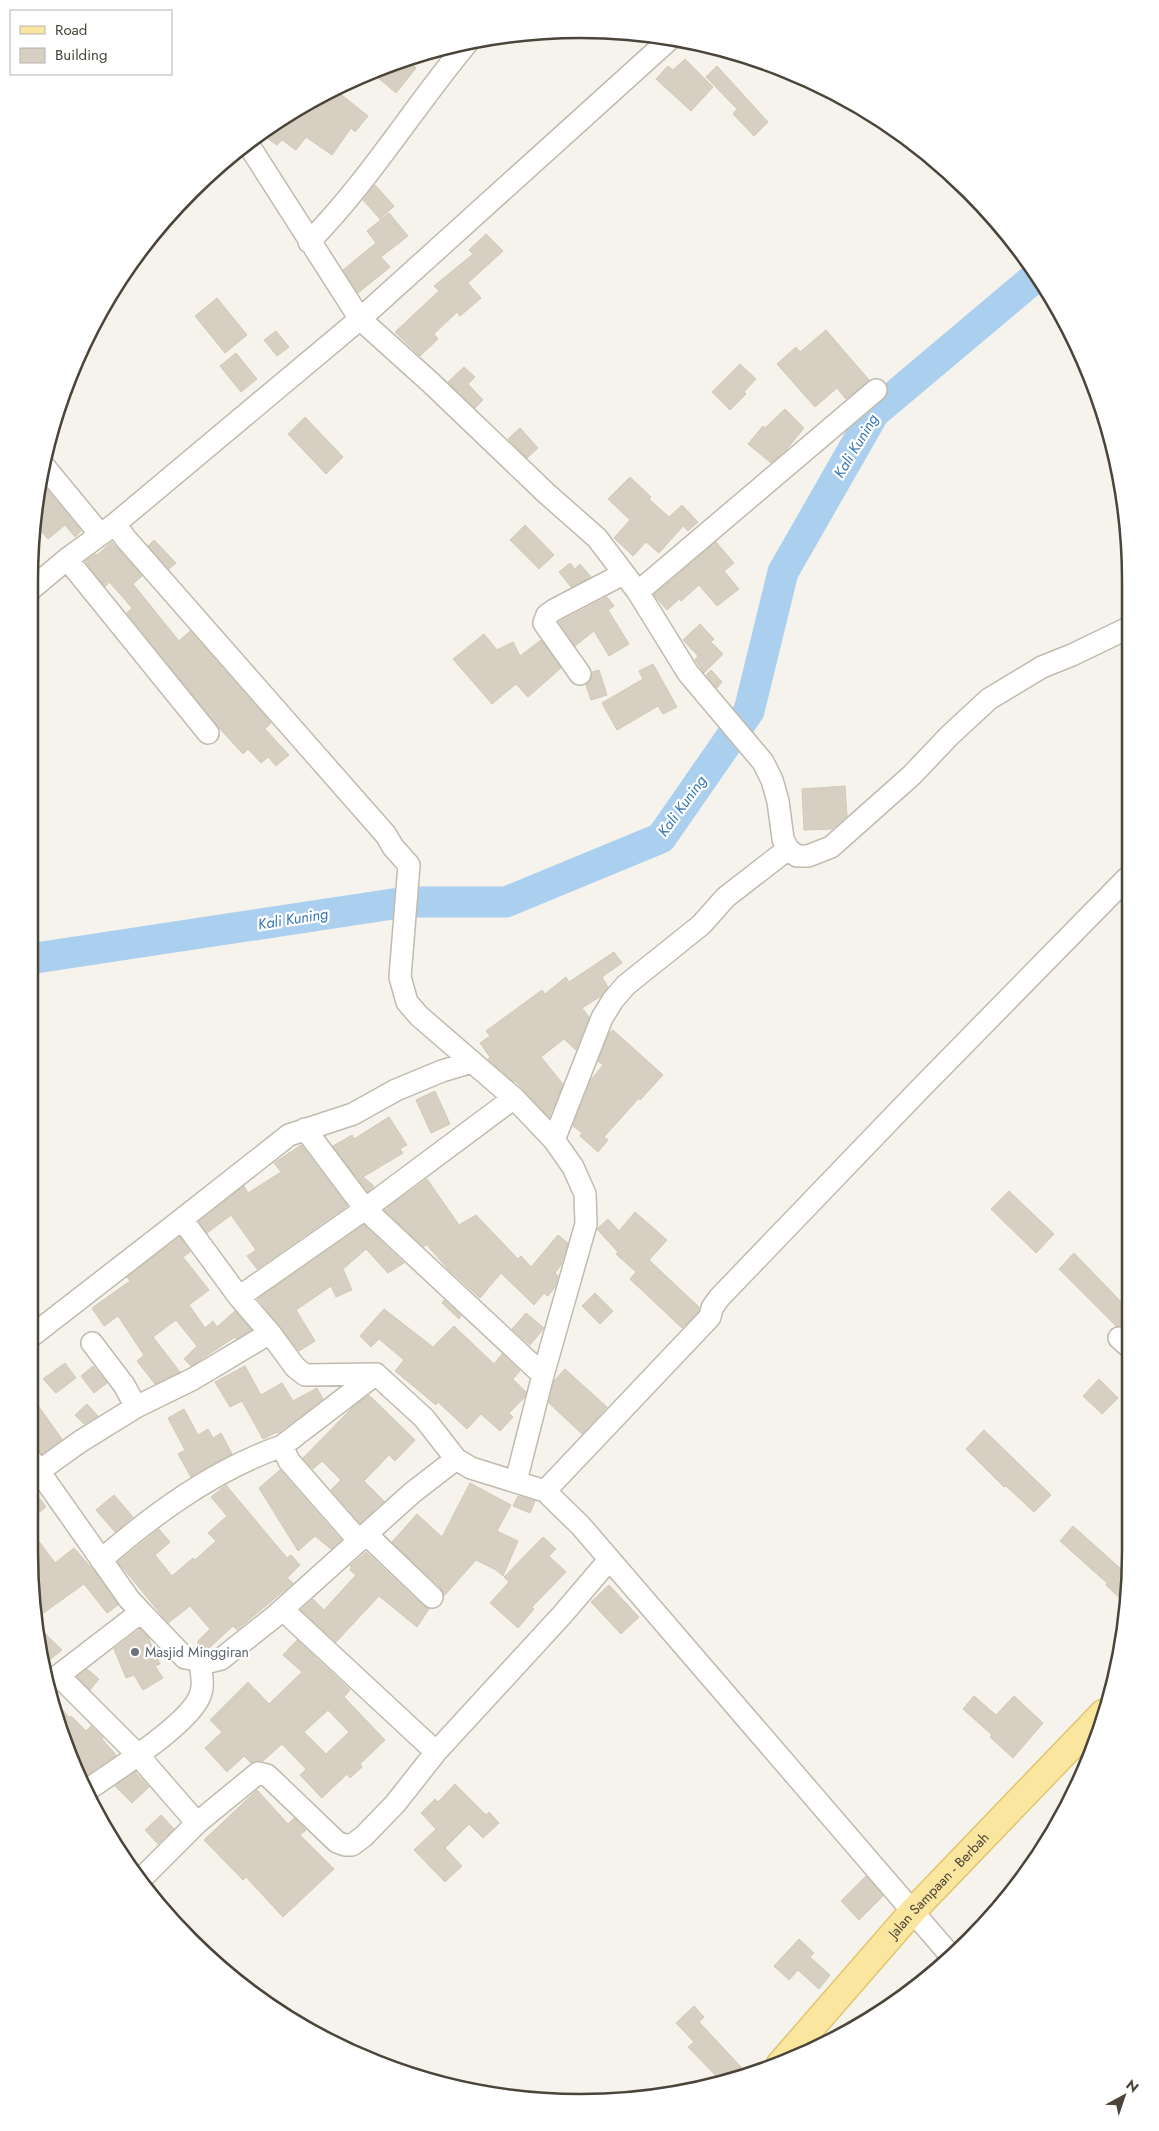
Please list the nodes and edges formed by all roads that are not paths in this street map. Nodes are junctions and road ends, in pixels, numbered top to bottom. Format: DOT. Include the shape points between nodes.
graph roads {
  1 [pos="664,44"];
  2 [pos="460,51"];
  3 [pos="251,149"];
  4 [pos="309,242"];
  5 [pos="360,319"];
  6 [pos="876,390"];
  7 [pos="49,470"];
  8 [pos="108,529"];
  9 [pos="67,559"];
  10 [pos="624,574"];
  11 [pos="38,583"];
  12 [pos="638,592"];
  13 [pos="1122,631"];
  14 [pos="580,674"];
  15 [pos="208,733"];
  16 [pos="788,849"];
  17 [pos="1122,883"];
  18 [pos="472,1062"];
  19 [pos="514,1098"];
  20 [pos="305,1129"];
  21 [pos="554,1140"];
  22 [pos="366,1209"];
  23 [pos="181,1220"];
  24 [pos="239,1297"];
  25 [pos="38,1331"];
  26 [pos="270,1332"];
  27 [pos="92,1343"];
  28 [pos="376,1374"];
  29 [pos="543,1375"];
  30 [pos="136,1407"];
  31 [pos="282,1446"];
  32 [pos="456,1459"];
  33 [pos="38,1462"];
  34 [pos="38,1470"];
  35 [pos="516,1481"];
  36 [pos="545,1491"];
  37 [pos="363,1538"];
  38 [pos="101,1560"];
  39 [pos="609,1560"];
  40 [pos="432,1597"];
  41 [pos="283,1610"];
  42 [pos="141,1612"];
  43 [pos="200,1661"];
  44 [pos="53,1681"];
  45 [pos="1093,1725"];
  46 [pos="436,1752"];
  47 [pos="137,1754"];
  48 [pos="91,1787"];
  49 [pos="197,1823"];
  50 [pos="145,1875"];
  51 [pos="912,1912"];
  52 [pos="946,1951"];
  53 [pos="793,2050"];
  1 -- 5 [label="street"];
  2 -- 4 [label="street" via="353,194"];
  3 -- 4 [label="street"];
  4 -- 5 [label="street"];
  5 -- 8 [label="street"];
  5 -- 10 [label="street" via="597,538"];
  6 -- 12 [label="street"];
  7 -- 8 [label="street"];
  8 -- 9 [label="street"];
  8 -- 18 [label="street" via="126,539 368,813 409,865 400,977 407,1002"];
  9 -- 11 [label="street"];
  9 -- 15 [label="street"];
  10 -- 12 [label="street"];
  10 -- 14 [label="street" via="547,615 544,624"];
  12 -- 16 [label="street" via="688,673 763,762 774,786 783,840"];
  13 -- 16 [label="street" via="1042,667 989,698 912,775 831,847 808,856 797,856"];
  16 -- 21 [label="street" via="726,897 701,925 626,985 613,1000 602,1018"];
  17 -- 36 [label="street" via="726,1291 712,1308 710,1317"];
  18 -- 19 [label="street"];
  18 -- 20 [label="street" via="396,1090 353,1114"];
  19 -- 21 [label="street"];
  19 -- 22 [label="street"];
  20 -- 22 [label="street"];
  20 -- 23 [label="street" via="289,1135"];
  21 -- 29 [label="street" via="573,1167 585,1194 586,1224"];
  22 -- 24 [label="street"];
  22 -- 29 [label="street"];
  23 -- 24 [label="street"];
  23 -- 25 [label="street"];
  24 -- 26 [label="street"];
  26 -- 28 [label="street" via="295,1367 305,1374"];
  26 -- 30 [label="street" via="193,1379"];
  27 -- 30 [label="street" via="124,1385"];
  28 -- 31 [label="street"];
  28 -- 32 [label="street" via="424,1418"];
  29 -- 35 [label="street"];
  30 -- 33 [label="street" via="81,1441"];
  31 -- 37 [label="street" via="290,1461"];
  31 -- 38 [label="street" via="194,1488"];
  32 -- 35 [label="street" via="471,1468"];
  32 -- 37 [label="street" via="412,1493"];
  34 -- 38 [label="street"];
  35 -- 36 [label="street"];
  36 -- 39 [label="street" via="580,1525"];
  37 -- 40 [label="street"];
  37 -- 41 [label="street"];
  38 -- 42 [label="street"];
  39 -- 46 [label="street"];
  39 -- 51 [label="street"];
  41 -- 43 [label="street" via="221,1659"];
  41 -- 46 [label="street"];
  42 -- 43 [label="street" via="185,1658"];
  42 -- 44 [label="street"];
  43 -- 47 [label="street" via="203,1685 190,1713"];
  44 -- 47 [label="street"];
  45 -- 51 [label="main road, Jalan Sampaan - Berbah"];
  46 -- 49 [label="street" via="395,1804 352,1845 337,1842 267,1775 258,1773"];
  47 -- 48 [label="street"];
  47 -- 49 [label="street"];
  49 -- 50 [label="street"];
  51 -- 52 [label="street"];
  51 -- 53 [label="main road, Jalan Sampaan - Berbah"];
}
